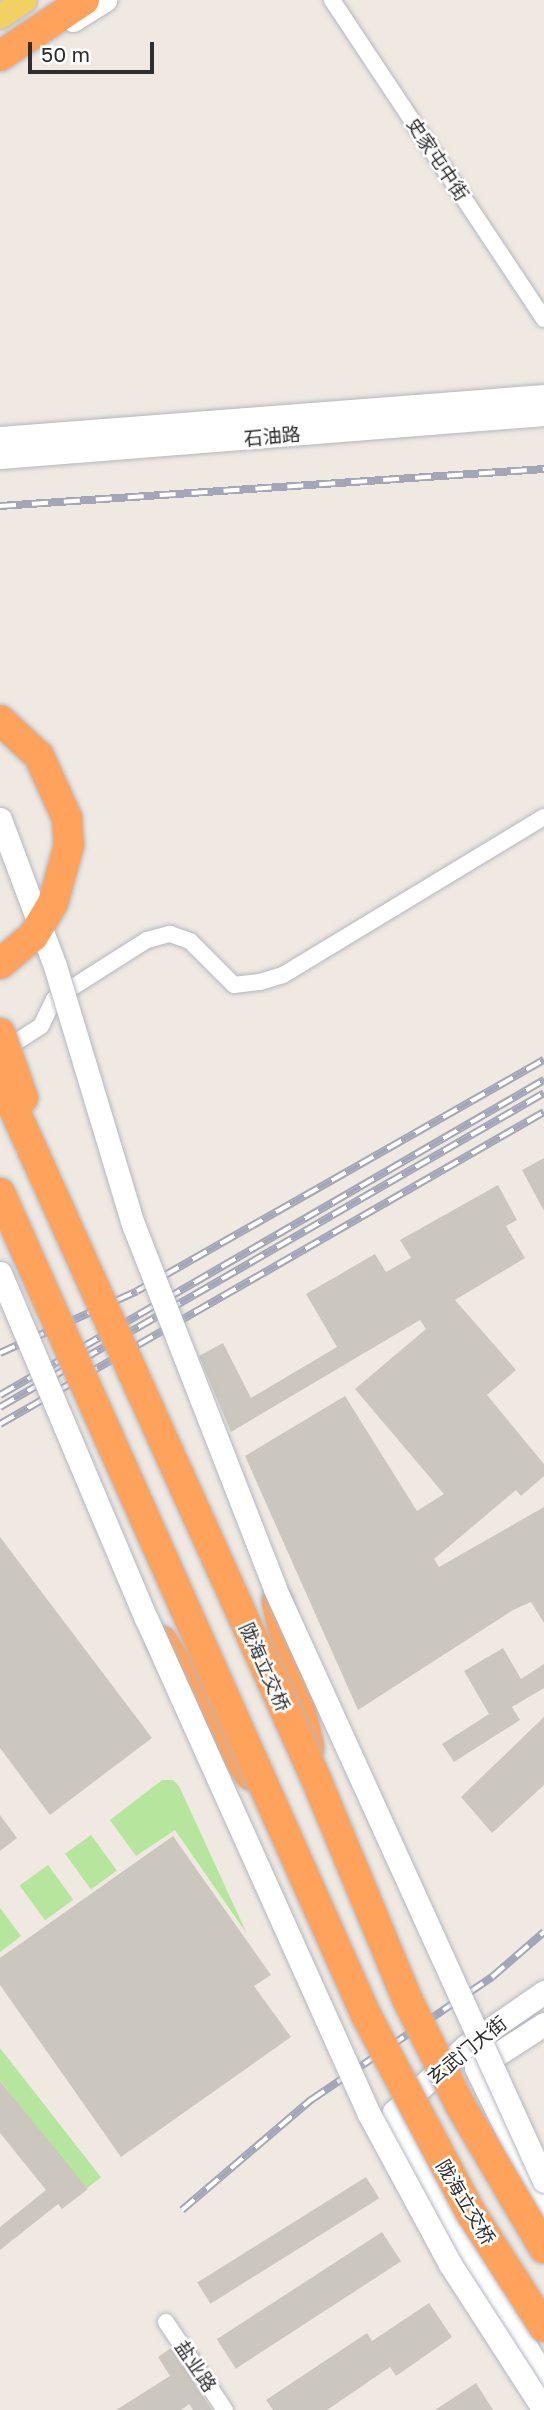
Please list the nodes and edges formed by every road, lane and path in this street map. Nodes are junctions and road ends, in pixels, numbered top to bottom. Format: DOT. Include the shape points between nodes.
graph roads {
  1 [pos="26,0"];
  2 [pos="85,0"];
  3 [pos="105,0"];
  4 [pos="332,0"];
  5 [pos="0,17"];
  6 [pos="0,56"];
  7 [pos="0,68"];
  8 [pos="544,319"];
  9 [pos="544,396"];
  10 [pos="544,414"];
  11 [pos="0,438"];
  12 [pos="0,457"];
  13 [pos="0,720"];
  14 [pos="544,817"];
  15 [pos="0,819"];
  16 [pos="0,964"];
  17 [pos="0,1032"];
  18 [pos="0,1052"];
  19 [pos="0,1078"];
  20 [pos="0,1193"];
  21 [pos="77,1250"];
  22 [pos="0,1273"];
  23 [pos="275,1589"];
  24 [pos="146,1618"];
  25 [pos="316,1779"];
  26 [pos="280,1821"];
  27 [pos="544,1992"];
  28 [pos="544,2024"];
  29 [pos="544,2180"];
  30 [pos="471,2213"];
  31 [pos="541,2232"];
  32 [pos="166,2322"];
  33 [pos="544,2327"];
  34 [pos="544,2343"];
  35 [pos="544,2377"];
  36 [pos="225,2410"];
  37 [pos="544,2410"];
  1 -- 5 [label="main road"];
  2 -- 6 [label="highway"];
  3 -- 7 [label="main road"];
  4 -- 8 [label="street, 史家屯中街"];
  9 -- 11 [label="main road, 石油路"];
  10 -- 12 [label="main road, 石油路"];
  13 -- 16 [label="highway, bridge" via="39,756 67,818 69,845 64,877 33,936"];
  14 -- 18 [label="street" via="283,975 234,985 190,941 170,934 147,940 54,999 41,1026"];
  15 -- 23 [label="main road, bridge" via="55,966 133,1224"];
  17 -- 21 [label="highway, bridge"];
  19 -- 21 [label="highway, 陇海立交桥, bridge"];
  20 -- 26 [label="highway, 陇海立交桥, bridge"];
  21 -- 25 [label="highway, 陇海立交桥, bridge"];
  22 -- 24 [label="main road, bridge"];
  23 -- 25 [label="highway, bridge"];
  23 -- 29 [label="main road, bridge"];
  24 -- 26 [label="highway, bridge"];
  24 -- 37 [label="main road, bridge" via="369,2114 443,2253"];
  25 -- 31 [label="highway, 陇海立交桥, bridge" via="408,2001 460,2105"];
  26 -- 30 [label="highway, 陇海立交桥, bridge" via="366,2015"];
  27 -- 35 [label="main road, 玄武门大街" via="466,2046 394,2112 469,2252"];
  28 -- 31 [label="main road, 玄武门大街" via="476,2068"];
  30 -- 33 [label="highway, 陇海立交桥, bridge"];
  30 -- 34 [label="highway, bridge"];
  32 -- 36 [label="street, 盐业路"];
}
